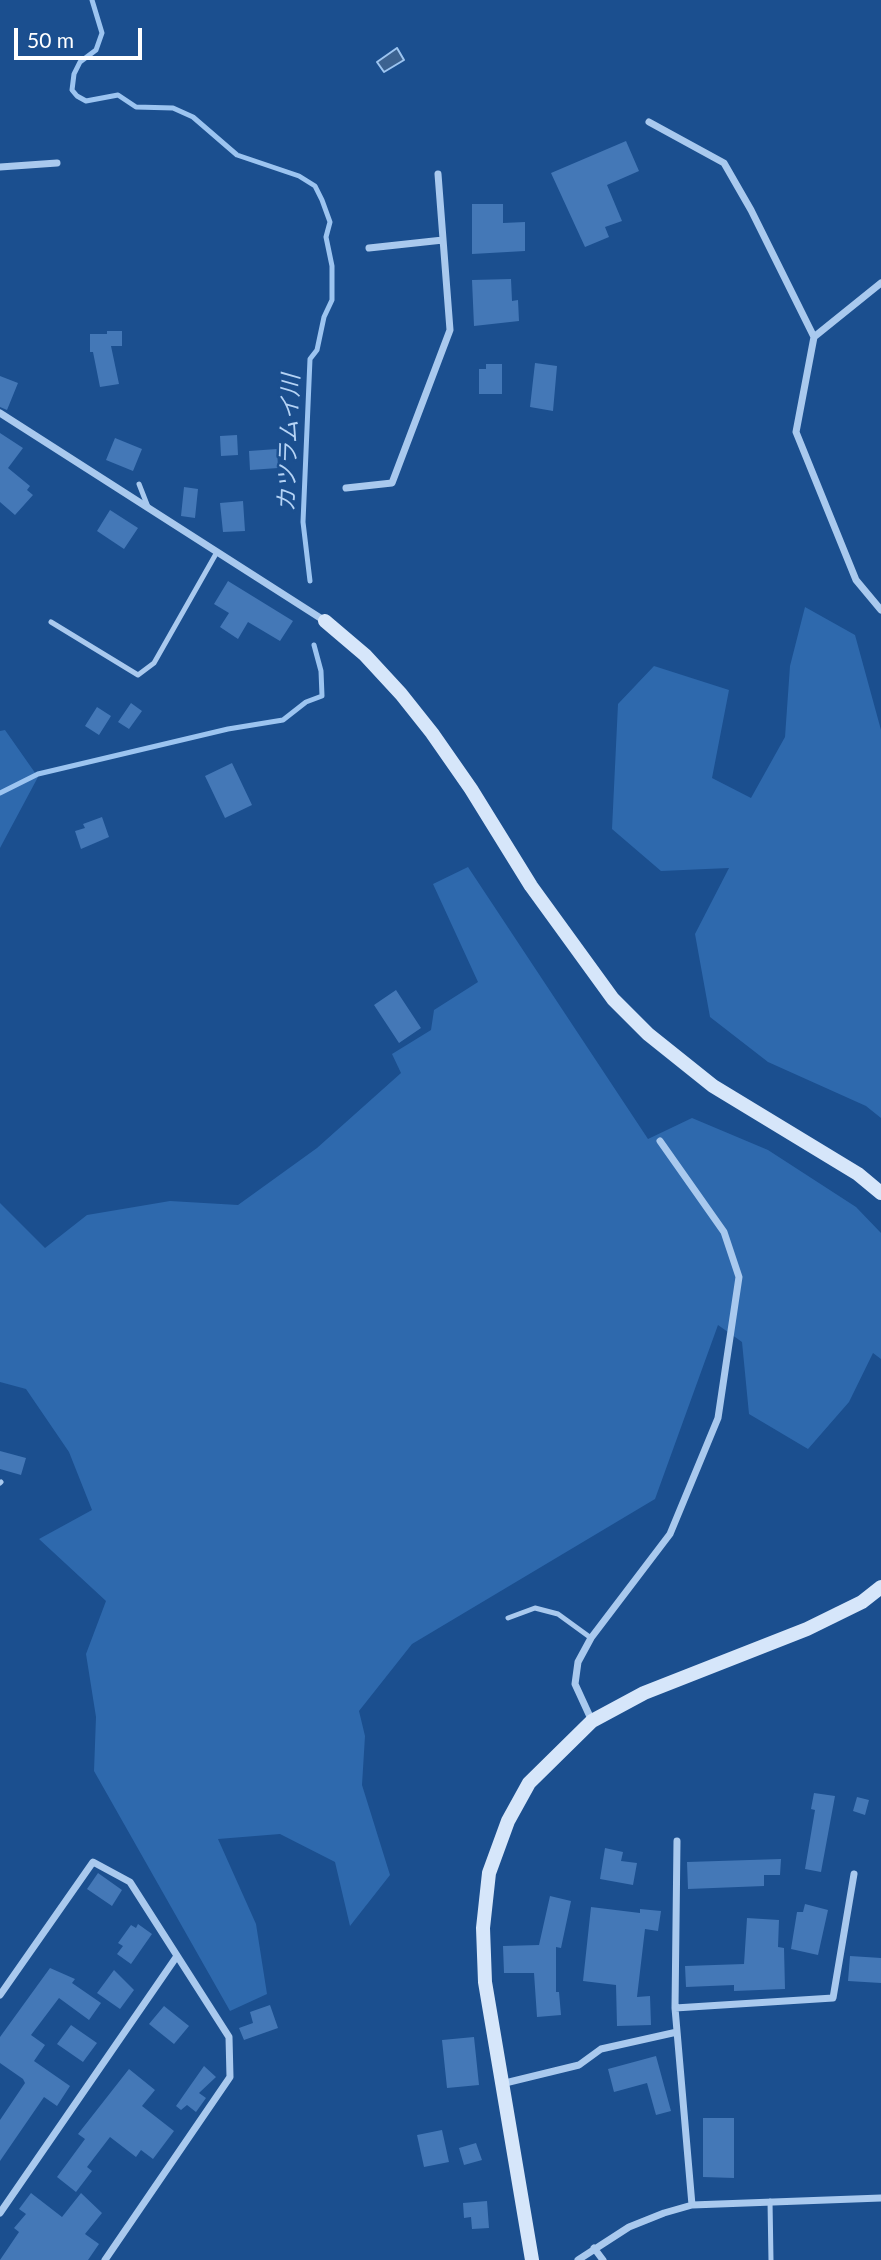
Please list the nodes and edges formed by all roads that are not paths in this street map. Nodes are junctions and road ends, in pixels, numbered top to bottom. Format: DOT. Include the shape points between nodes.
graph roads {
  1 [pos="649,122"];
  2 [pos="57,163"];
  3 [pos="0,167"];
  4 [pos="438,174"];
  5 [pos="443,240"];
  6 [pos="369,248"];
  7 [pos="881,283"];
  8 [pos="814,337"];
  9 [pos="0,413"];
  10 [pos="139,484"];
  11 [pos="346,488"];
  12 [pos="148,507"];
  13 [pos="217,552"];
  14 [pos="881,610"];
  15 [pos="325,621"];
  16 [pos="51,622"];
  17 [pos="660,1141"];
  18 [pos="881,1193"];
  19 [pos="881,1587"];
  20 [pos="508,1618"];
  21 [pos="591,1637"];
  22 [pos="592,1721"];
  23 [pos="677,1841"];
  24 [pos="854,1874"];
  25 [pos="177,1956"];
  26 [pos="0,1995"];
  27 [pos="674,2008"];
  28 [pos="677,2032"];
  29 [pos="500,2084"];
  30 [pos="881,2198"];
  31 [pos="770,2201"];
  32 [pos="692,2206"];
  33 [pos="0,2213"];
  34 [pos="594,2248"];
  35 [pos="105,2260"];
  36 [pos="532,2260"];
  37 [pos="578,2260"];
  38 [pos="603,2260"];
  39 [pos="771,2260"];
  1 -- 8 [label="street" via="724,163"];
  2 -- 3 [label="street"];
  4 -- 5 [label="street"];
  5 -- 6 [label="street"];
  5 -- 11 [label="street" via="450,330 392,483"];
  7 -- 8 [label="street"];
  8 -- 14 [label="street" via="796,432 856,580"];
  9 -- 12 [label="street"];
  10 -- 12 [label="lane"];
  12 -- 13 [label="street"];
  13 -- 15 [label="street"];
  13 -- 16 [label="lane" via="154,663 138,674"];
  15 -- 18 [label="street" via="365,655 432,733 560,929 613,999 713,1086 858,1174"];
  17 -- 21 [label="street" via="724,1232 738,1277 718,1418 670,1534"];
  19 -- 22 [label="street" via="862,1602 807,1629 644,1693"];
  20 -- 21 [label="lane" via="535,1608 558,1614"];
  21 -- 22 [label="street" via="578,1662 575,1684"];
  22 -- 29 [label="street" via="529,1783 508,1821 489,1873 485,1982"];
  23 -- 27 [label="street"];
  24 -- 27 [label="street" via="833,1998"];
  25 -- 26 [label="street" via="130,1882 93,1862"];
  25 -- 33 [label="street"];
  25 -- 35 [label="street" via="229,2037 230,2077"];
  27 -- 28 [label="street"];
  28 -- 29 [label="street" via="601,2049 579,2065"];
  28 -- 32 [label="street"];
  29 -- 36 [label="street"];
  30 -- 31 [label="street"];
  31 -- 32 [label="street"];
  31 -- 39 [label="lane"];
  32 -- 34 [label="street" via="629,2227"];
  34 -- 37 [label="street"];
  34 -- 38 [label="street"];
}
